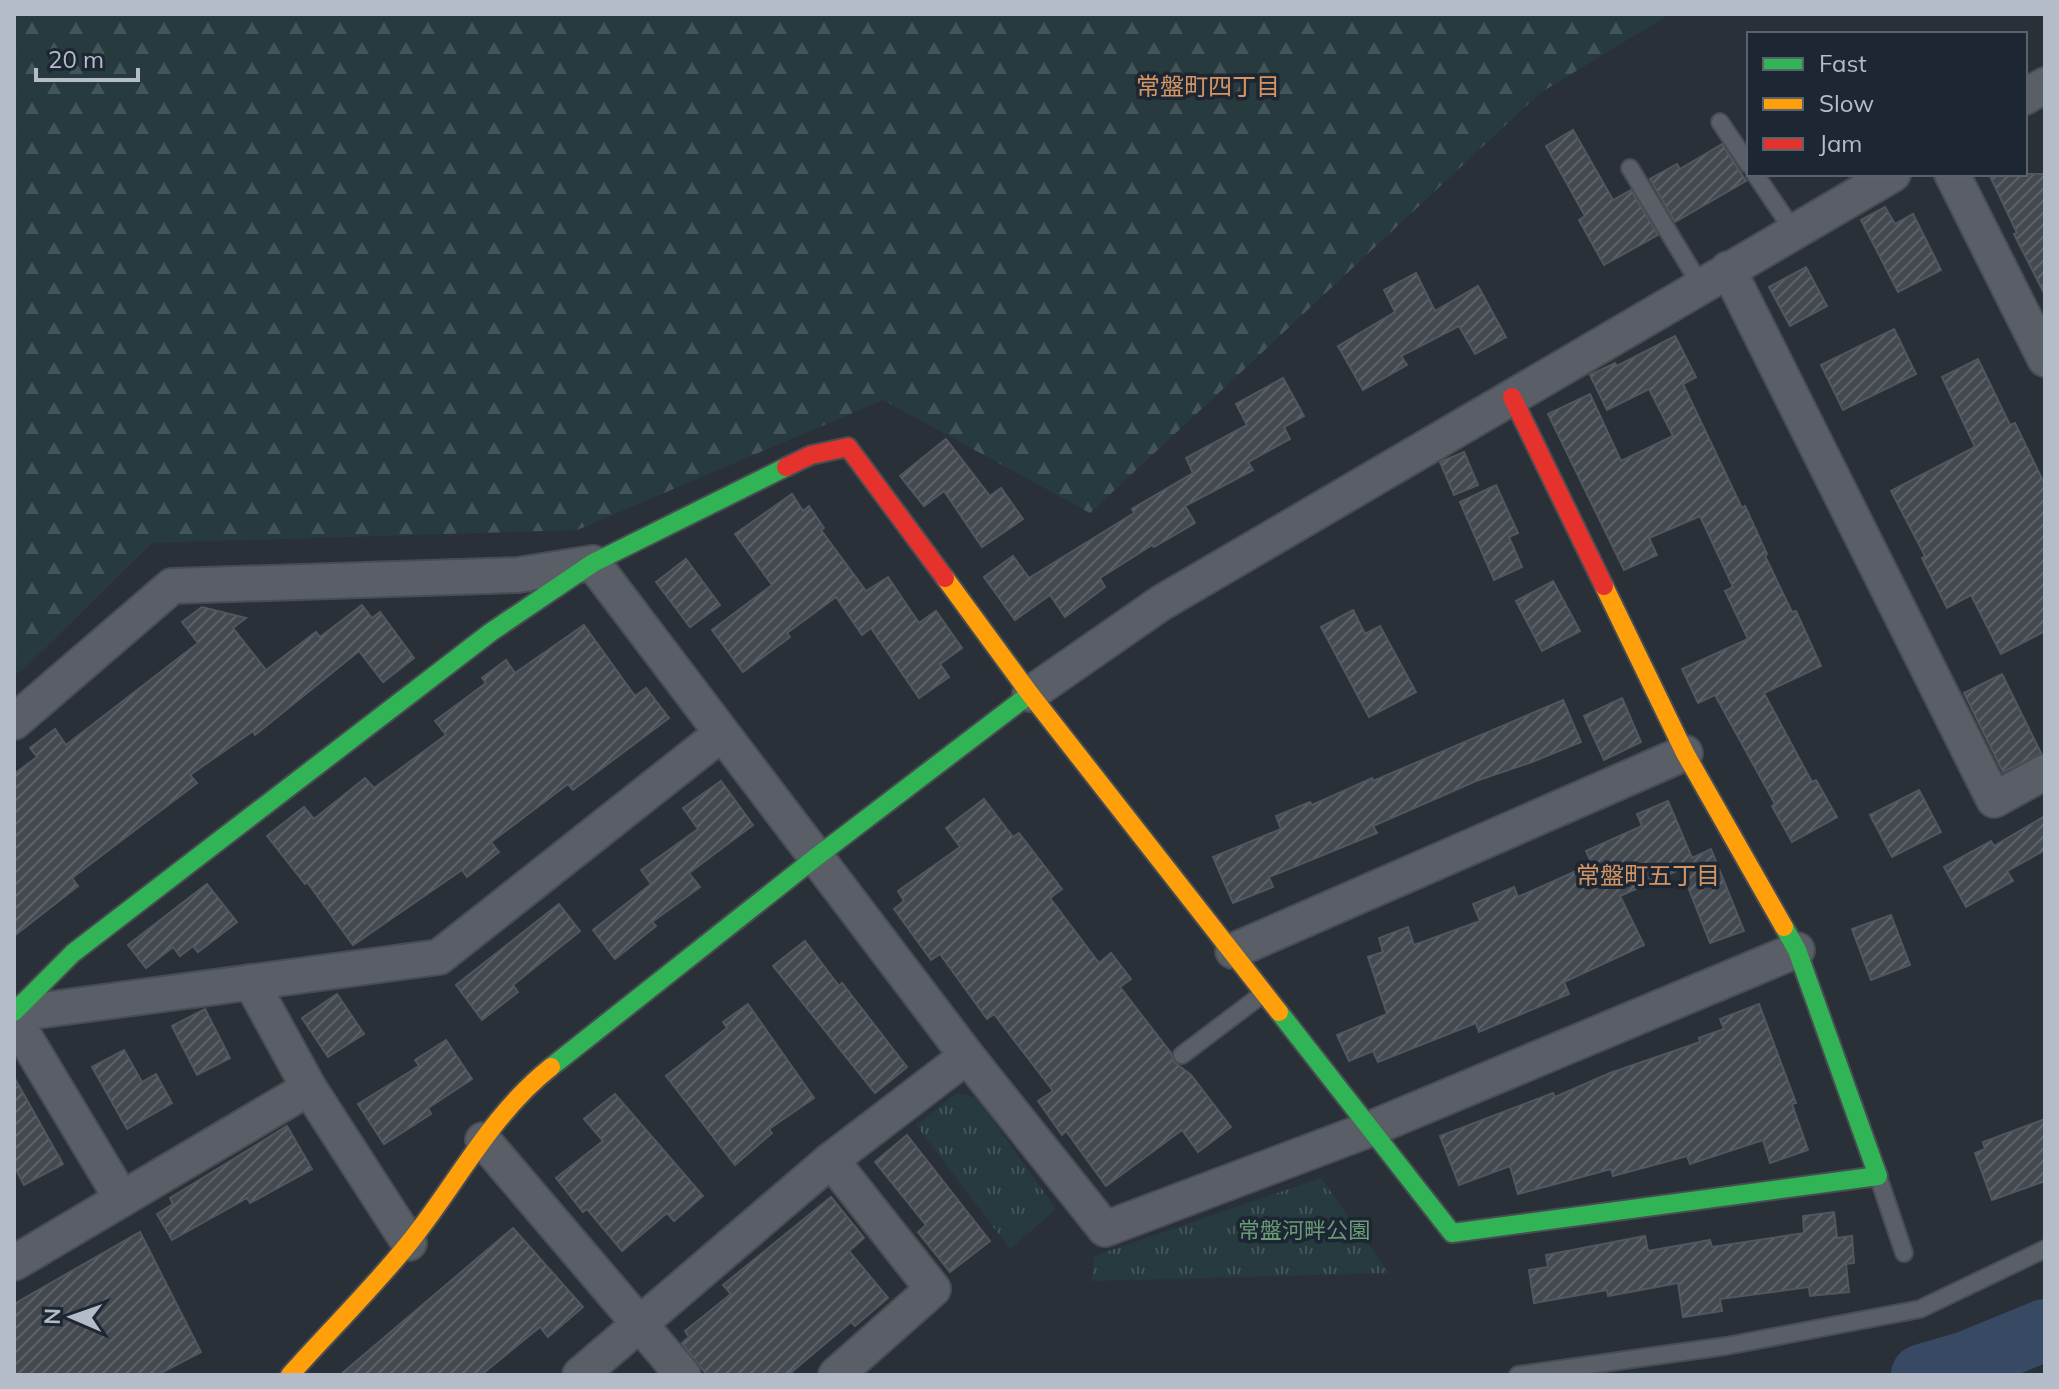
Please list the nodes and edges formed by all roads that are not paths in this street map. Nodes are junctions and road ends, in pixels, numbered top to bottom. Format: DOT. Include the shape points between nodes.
graph roads {
  1 [pos="2045,85"];
  2 [pos="2027,96"];
  3 [pos="1720,122"];
  4 [pos="1747,162"];
  5 [pos="1630,168"];
  6 [pos="1756,176"];
  7 [pos="1890,176"];
  8 [pos="1953,176"];
  9 [pos="1795,233"];
  10 [pos="1715,278"];
  11 [pos="2045,359"];
  12 [pos="1512,397"];
  13 [pos="593,563"];
  14 [pos="1030,694"];
  15 [pos="14,722"];
  16 [pos="721,734"];
  17 [pos="1685,753"];
  18 [pos="2045,772"];
  19 [pos="815,858"];
  20 [pos="1797,950"];
  21 [pos="1233,951"];
  22 [pos="251,982"];
  23 [pos="1265,992"];
  24 [pos="14,1015"];
  25 [pos="1182,1055"];
  26 [pos="967,1056"];
  27 [pos="309,1088"];
  28 [pos="1370,1129"];
  29 [pos="483,1140"];
  30 [pos="831,1160"];
  31 [pos="1878,1176"];
  32 [pos="122,1199"];
  33 [pos="409,1243"];
  34 [pos="2045,1249"];
  35 [pos="1904,1253"];
  36 [pos="14,1263"];
  37 [pos="641,1325"];
  38 [pos="290,1375"];
  39 [pos="580,1375"];
  40 [pos="683,1375"];
  41 [pos="836,1375"];
  42 [pos="1518,1375"];
  1 -- 2 [label="street"];
  3 -- 4 [label="lane"];
  5 -- 10 [label="lane"];
  6 -- 9 [label="lane"];
  7 -- 9 [label="street"];
  8 -- 11 [label="street"];
  9 -- 10 [label="street"];
  10 -- 12 [label="street"];
  10 -- 18 [label="street" via="1994,800"];
  12 -- 14 [label="street" via="1161,603"];
  12 -- 17 [label="street"];
  13 -- 14 [label="street" via="811,455 848,447"];
  13 -- 15 [label="street" via="518,575 172,586"];
  13 -- 16 [label="street"];
  13 -- 24 [label="street" via="491,632 86,943"];
  14 -- 19 [label="street"];
  14 -- 21 [label="street"];
  16 -- 19 [label="street"];
  16 -- 22 [label="street" via="439,957"];
  17 -- 20 [label="street"];
  17 -- 21 [label="street"];
  19 -- 26 [label="street"];
  19 -- 29 [label="street" via="536,1079"];
  20 -- 28 [label="street"];
  20 -- 31 [label="street"];
  21 -- 23 [label="street"];
  22 -- 24 [label="street"];
  22 -- 27 [label="street"];
  23 -- 25 [label="lane"];
  23 -- 28 [label="street"];
  24 -- 32 [label="street"];
  26 -- 28 [label="street" via="1105,1229"];
  26 -- 30 [label="street"];
  27 -- 32 [label="street"];
  27 -- 33 [label="street"];
  28 -- 31 [label="street" via="1452,1233"];
  29 -- 33 [label="street"];
  29 -- 37 [label="street"];
  30 -- 37 [label="street"];
  30 -- 41 [label="street" via="933,1289"];
  31 -- 35 [label="lane"];
  32 -- 36 [label="street"];
  33 -- 38 [label="street"];
  34 -- 42 [label="lane" via="1920,1309 1726,1346"];
  37 -- 39 [label="street"];
  37 -- 40 [label="street"];
}
